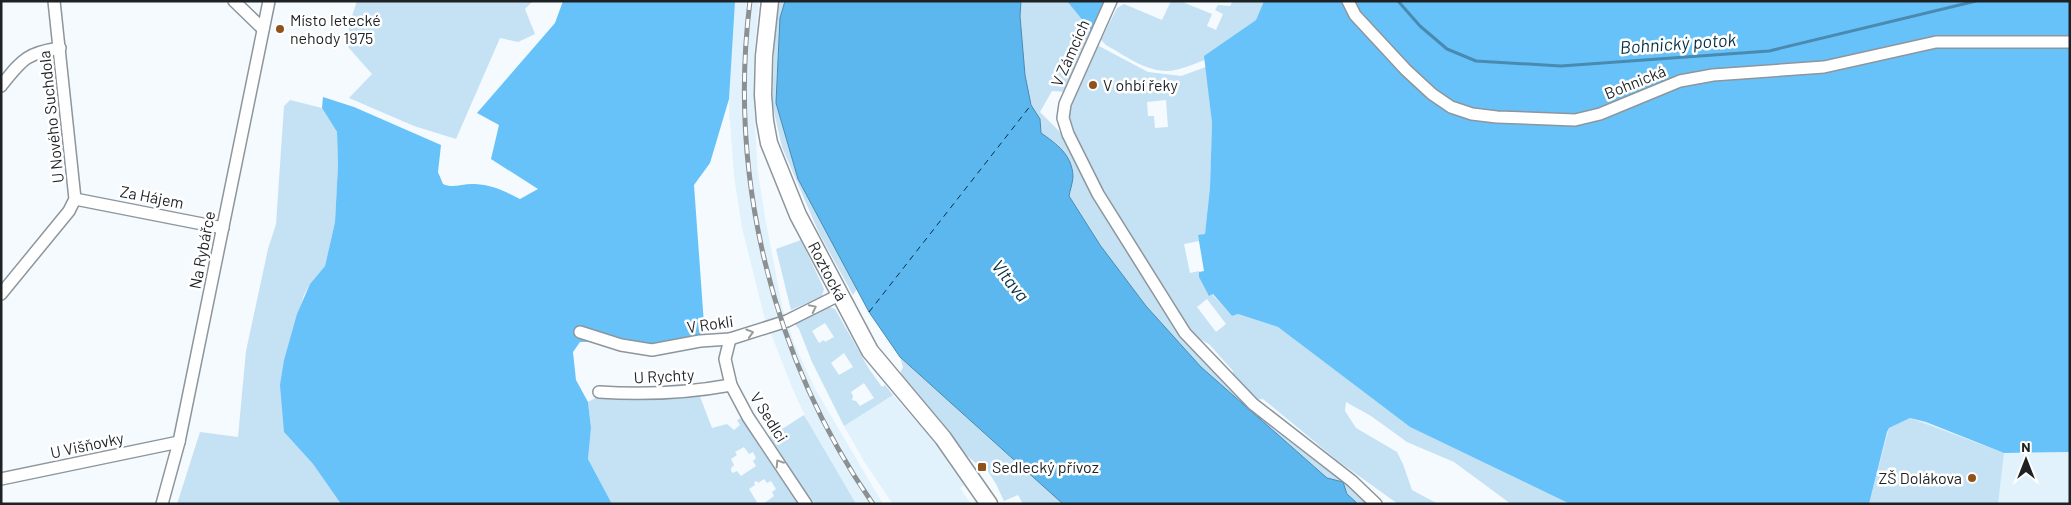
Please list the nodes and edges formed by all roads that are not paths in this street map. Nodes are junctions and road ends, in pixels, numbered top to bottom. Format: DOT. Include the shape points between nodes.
graph roads {
  1 [pos="54,1"];
  2 [pos="234,1"];
  3 [pos="269,1"];
  4 [pos="770,1"];
  5 [pos="1111,1"];
  6 [pos="1348,1"];
  7 [pos="263,29"];
  8 [pos="2070,42"];
  9 [pos="60,48"];
  10 [pos="1,86"];
  11 [pos="75,199"];
  12 [pos="223,228"];
  13 [pos="1,294"];
  14 [pos="839,295"];
  15 [pos="580,332"];
  16 [pos="730,340"];
  17 [pos="731,385"];
  18 [pos="599,392"];
  19 [pos="179,442"];
  20 [pos="1,479"];
  21 [pos="162,504"];
  22 [pos="806,504"];
  23 [pos="989,504"];
  24 [pos="1376,504"];
  1 -- 9 [label="street, U Nového Suchdola"];
  2 -- 7 [label="street"];
  3 -- 7 [label="street, Na Rybářce"];
  4 -- 14 [label="main road, Roztocká" via="763,95 769,143 798,215"];
  5 -- 24 [label="street, V Zámcích" via="1065,104 1063,118 1098,194 1185,333 1253,404 1352,481"];
  6 -- 8 [label="street, Bohnická" via="1355,15 1432,94 1451,107 1497,117 1575,120 1600,114 1680,81 1714,75 1824,67 1936,42"];
  7 -- 12 [label="street, Na Rybářce"];
  9 -- 10 [label="street" via="38,51 20,63"];
  9 -- 11 [label="street, U Nového Suchdola"];
  11 -- 12 [label="street, Za Hájem"];
  11 -- 13 [label="street, U Nového Suchdola"];
  12 -- 19 [label="street, Na Rybářce"];
  16 -- 14 [label="street, V Rokli, one-way" via="787,321"];
  14 -- 23 [label="main road, Roztocká" via="870,351 944,438"];
  15 -- 16 [label="street, V Rokli" via="621,345 652,350 700,341"];
  16 -- 17 [label="street, V Sedlci" via="725,359"];
  17 -- 18 [label="street, U Rychty" via="694,392"];
  22 -- 17 [label="street, V Sedlci, one-way" via="748,417"];
  19 -- 20 [label="street, U Višňovky"];
  19 -- 21 [label="street, Na Rybářce"];
}
